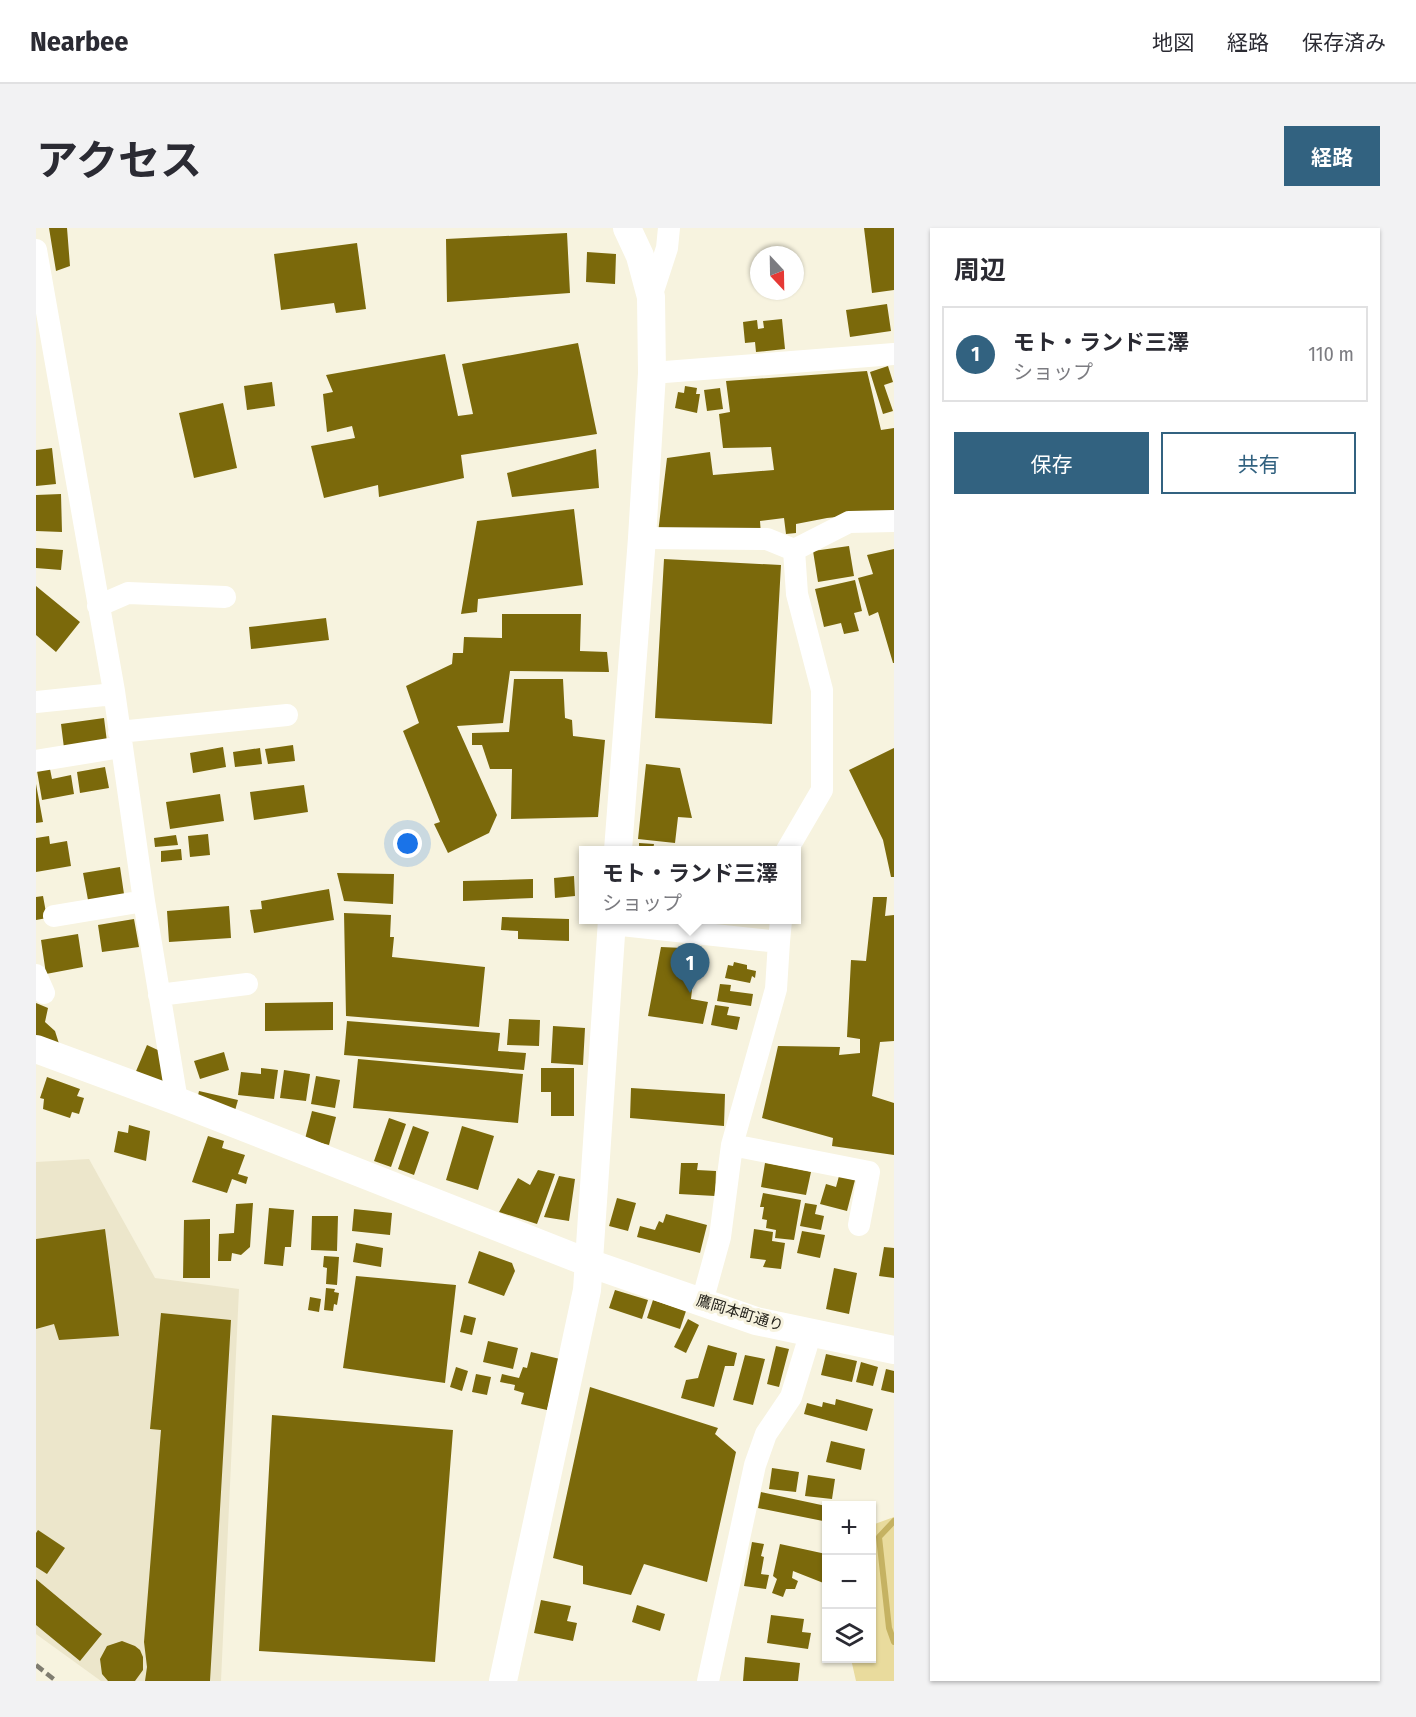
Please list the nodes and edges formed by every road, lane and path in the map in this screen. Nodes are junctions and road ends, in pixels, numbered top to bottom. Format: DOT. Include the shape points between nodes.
graph roads {
  1 [pos="627,228"];
  2 [pos="669,228"];
  3 [pos="37,269"];
  4 [pos="651,297"];
  5 [pos="894,354"];
  6 [pos="652,373"];
  7 [pos="894,521"];
  8 [pos="642,538"];
  9 [pos="794,550"];
  10 [pos="225,597"];
  11 [pos="98,606"];
  12 [pos="114,694"];
  13 [pos="36,702"];
  14 [pos="287,715"];
  15 [pos="120,740"];
  16 [pos="36,761"];
  17 [pos="618,846"];
  18 [pos="790,846"];
  19 [pos="144,901"];
  20 [pos="54,916"];
  21 [pos="612,924"];
  22 [pos="629,924"];
  23 [pos="781,924"];
  24 [pos="779,942"];
  25 [pos="247,984"];
  26 [pos="159,995"];
  27 [pos="36,1049"];
  28 [pos="177,1101"];
  29 [pos="732,1145"];
  30 [pos="859,1226"];
  31 [pos="589,1263"];
  32 [pos="702,1302"];
  33 [pos="811,1332"];
  34 [pos="894,1350"];
  35 [pos="503,1681"];
  36 [pos="708,1681"];
  1 -- 4 [label="street" via="640,256"];
  2 -- 4 [label="street" via="667,248"];
  3 -- 11 [label="street"];
  4 -- 6 [label="street"];
  5 -- 6 [label="street"];
  6 -- 8 [label="street"];
  7 -- 9 [label="street" via="849,522"];
  8 -- 9 [label="street" via="767,539"];
  8 -- 17 [label="street"];
  9 -- 18 [label="street" via="797,594 822,690 822,790"];
  10 -- 11 [label="street" via="128,593"];
  11 -- 12 [label="street"];
  12 -- 13 [label="street"];
  12 -- 15 [label="street"];
  14 -- 15 [label="street"];
  15 -- 16 [label="street"];
  15 -- 19 [label="street"];
  19 -- 20 [label="street"];
  19 -- 26 [label="street"];
  21 -- 31 [label="street"];
  22 -- 24 [label="street"];
  23 -- 24 [label="street"];
  24 -- 29 [label="street" via="776,989"];
  25 -- 26 [label="street"];
  26 -- 28 [label="street"];
  27 -- 28 [label="street, 鷹岡本町通り"];
  28 -- 31 [label="street, 鷹岡本町通り"];
  29 -- 30 [label="street" via="869,1172"];
  29 -- 32 [label="street" via="720,1237"];
  31 -- 32 [label="street, 鷹岡本町通り"];
  31 -- 35 [label="street" via="587,1290"];
  32 -- 33 [label="street, 鷹岡本町通り" via="756,1321"];
  33 -- 34 [label="street, 鷹岡本町通り"];
  33 -- 36 [label="street" via="791,1397 766,1434 755,1465"];
}
